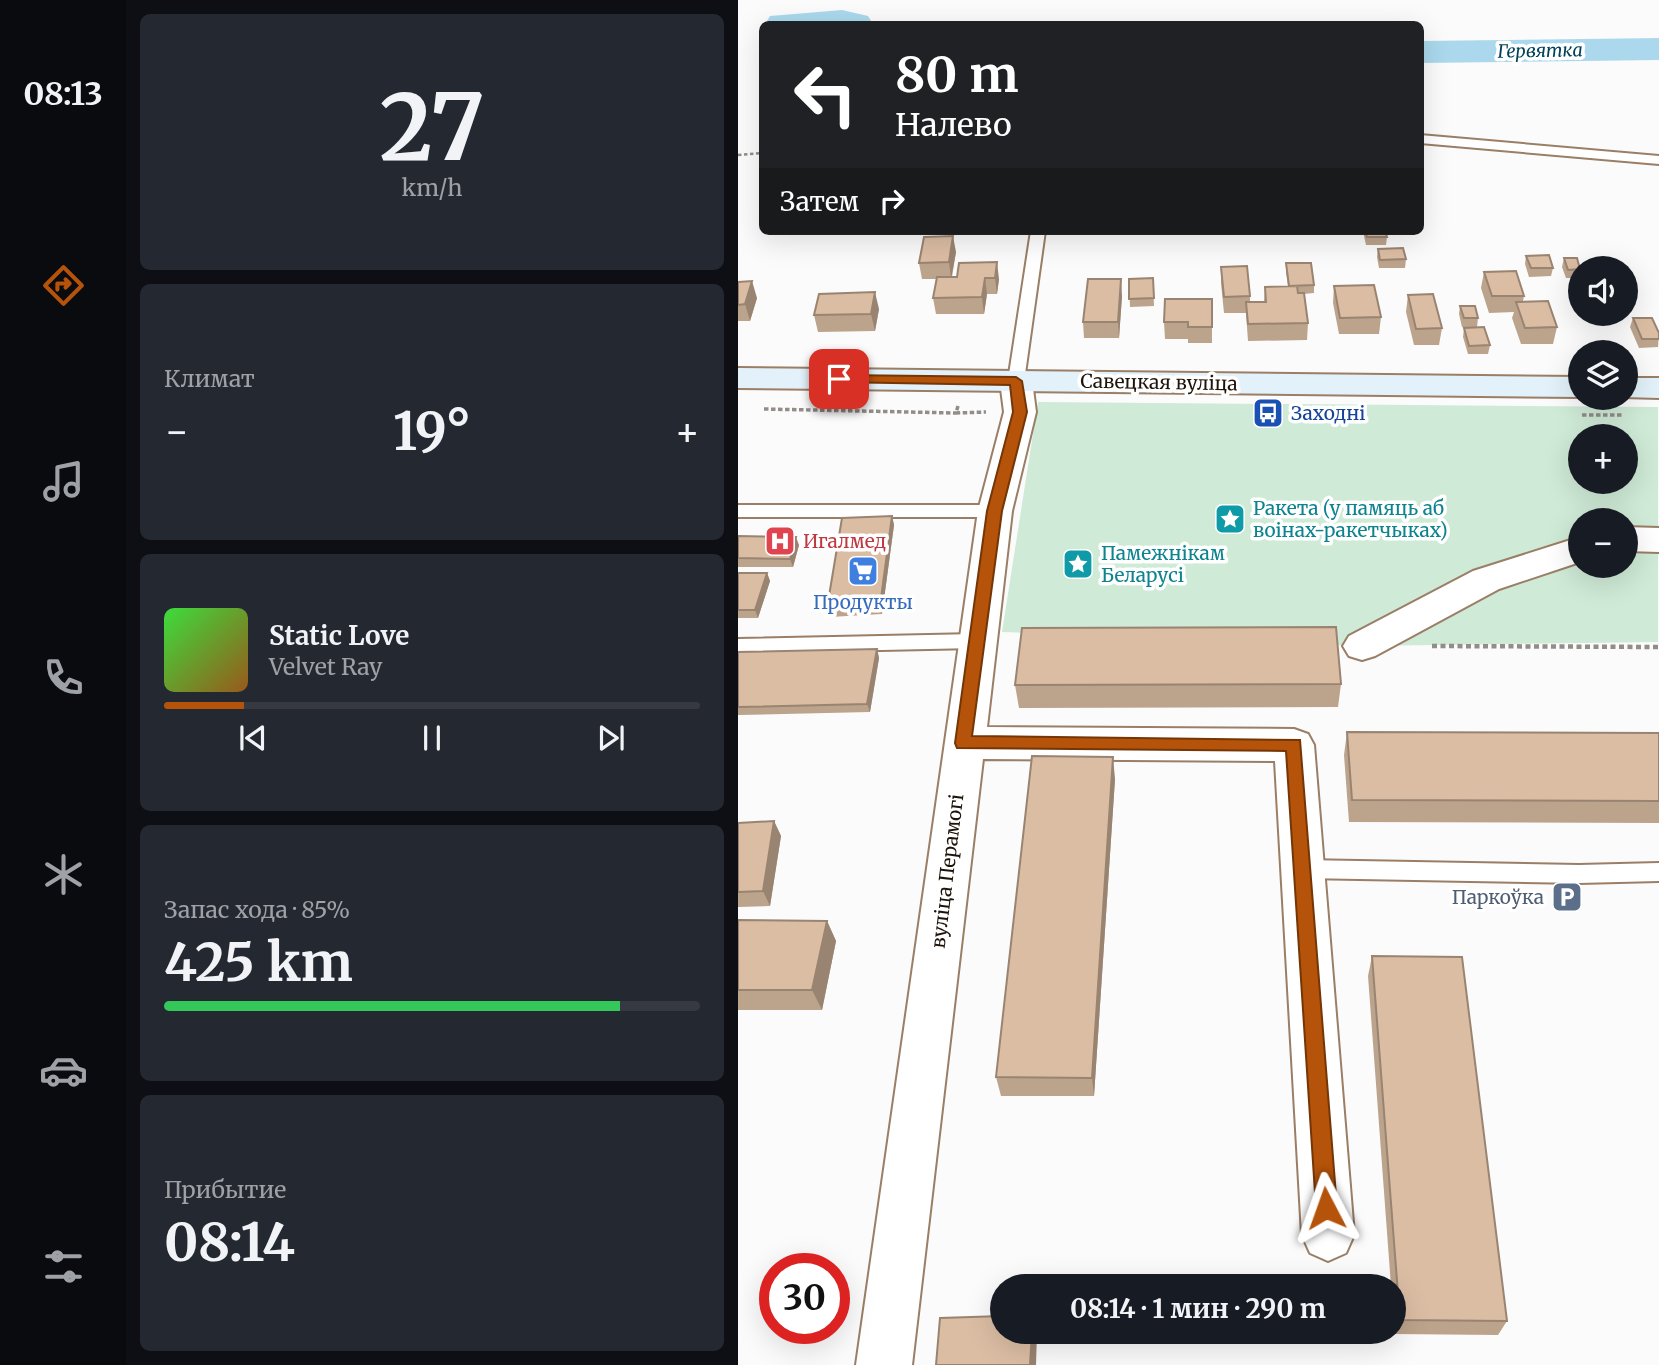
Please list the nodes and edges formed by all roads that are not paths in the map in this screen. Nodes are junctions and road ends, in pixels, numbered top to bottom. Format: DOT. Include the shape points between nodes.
graph roads {
  1 [pos="1424,139"];
  2 [pos="1658,160"];
  3 [pos="1037,235"];
  4 [pos="738,378"];
  5 [pos="1016,381"];
  6 [pos="1568,387"];
  7 [pos="1638,388"];
  8 [pos="1658,388"];
  9 [pos="738,511"];
  10 [pos="995,511"];
  11 [pos="1638,539"];
  12 [pos="1658,540"];
  13 [pos="1568,554"];
  14 [pos="976,641"];
  15 [pos="738,646"];
  16 [pos="1362,646"];
  17 [pos="963,743"];
  18 [pos="1303,869"];
  19 [pos="1658,872"];
  20 [pos="1328,1235"];
  21 [pos="884,1365"];
  1 -- 2 [label="lane"];
  3 -- 5 [label="lane"];
  4 -- 5 [label="main road, Савецкая вуліца"];
  5 -- 6 [label="main road, Савецкая вуліца"];
  5 -- 10 [label="street, вуліца Перамогі" via="1020,412"];
  7 -- 8 [label="main road"];
  9 -- 10 [label="lane"];
  10 -- 14 [label="street, вуліца Перамогі"];
  11 -- 12 [label="street"];
  13 -- 16 [label="street" via="1486,580"];
  14 -- 15 [label="lane"];
  14 -- 17 [label="street, вуліца Перамогі"];
  17 -- 18 [label="street" via="1294,745"];
  17 -- 21 [label="street, вуліца Перамогі"];
  18 -- 19 [label="lane"];
  18 -- 20 [label="street"];
}
